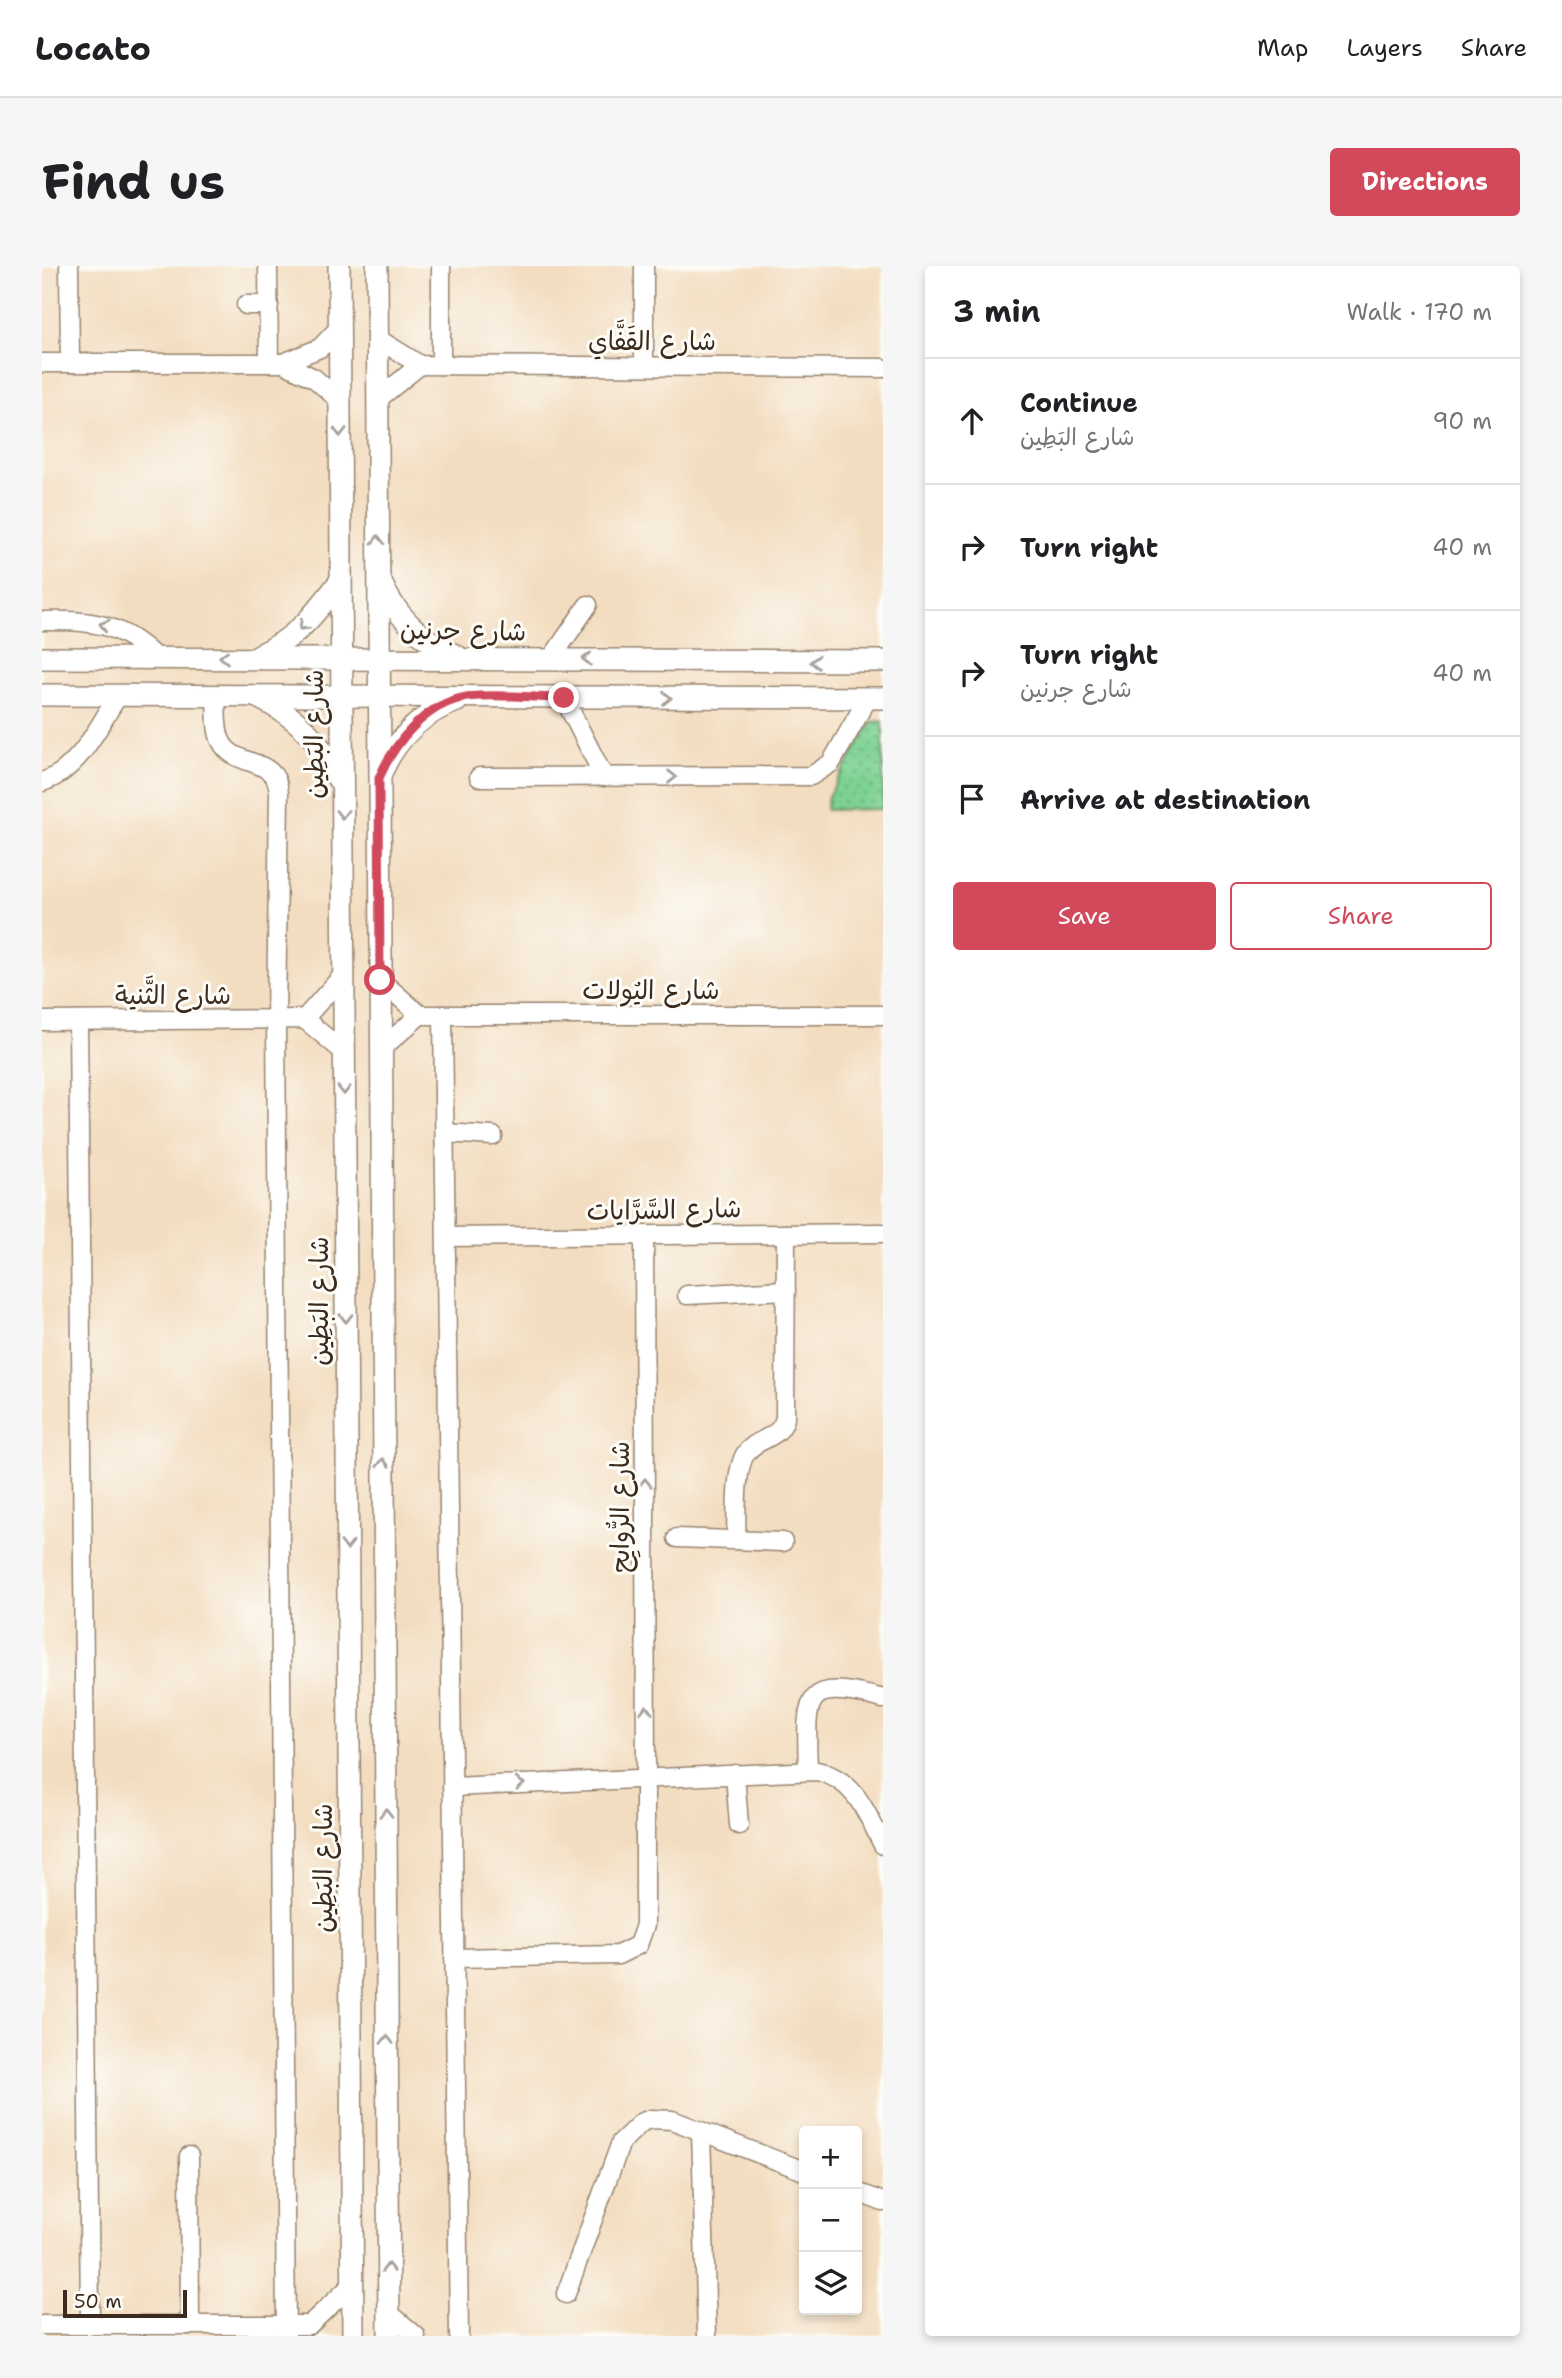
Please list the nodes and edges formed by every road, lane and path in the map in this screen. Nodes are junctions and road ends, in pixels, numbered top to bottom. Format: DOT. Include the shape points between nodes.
graph roads {
  1 [pos="69,266"];
  2 [pos="268,266"];
  3 [pos="339,266"];
  4 [pos="377,266"];
  5 [pos="441,266"];
  6 [pos="644,266"];
  7 [pos="246,305"];
  8 [pos="269,305"];
  9 [pos="339,328"];
  10 [pos="377,340"];
  11 [pos="42,363"];
  12 [pos="70,363"];
  13 [pos="276,363"];
  14 [pos="420,365"];
  15 [pos="441,365"];
  16 [pos="644,366"];
  17 [pos="883,368"];
  18 [pos="378,399"];
  19 [pos="340,401"];
  20 [pos="378,575"];
  21 [pos="341,580"];
  22 [pos="588,605"];
  23 [pos="42,621"];
  24 [pos="156,657"];
  25 [pos="253,657"];
  26 [pos="341,657"];
  27 [pos="379,657"];
  28 [pos="42,658"];
  29 [pos="462,658"];
  30 [pos="551,659"];
  31 [pos="883,661"];
  32 [pos="42,695"];
  33 [pos="118,696"];
  34 [pos="216,696"];
  35 [pos="256,696"];
  36 [pos="341,696"];
  37 [pos="379,697"];
  38 [pos="465,697"];
  39 [pos="564,698"];
  40 [pos="875,698"];
  41 [pos="479,777"];
  42 [pos="604,777"];
  43 [pos="379,778"];
  44 [pos="42,782"];
  45 [pos="342,786"];
  46 [pos="343,975"];
  47 [pos="380,980"];
  48 [pos="420,1015"];
  49 [pos="443,1015"];
  50 [pos="883,1015"];
  51 [pos="304,1019"];
  52 [pos="276,1020"];
  53 [pos="42,1021"];
  54 [pos="78,1021"];
  55 [pos="381,1049"];
  56 [pos="344,1052"];
  57 [pos="445,1133"];
  58 [pos="493,1136"];
  59 [pos="883,1233"];
  60 [pos="786,1234"];
  61 [pos="644,1235"];
  62 [pos="446,1237"];
  63 [pos="786,1290"];
  64 [pos="687,1294"];
  65 [pos="677,1538"];
  66 [pos="736,1540"];
  67 [pos="783,1542"];
  68 [pos="883,1699"];
  69 [pos="808,1770"];
  70 [pos="735,1774"];
  71 [pos="645,1784"];
  72 [pos="452,1787"];
  73 [pos="738,1825"];
  74 [pos="883,1845"];
  75 [pos="454,1958"];
  76 [pos="701,2132"];
  77 [pos="189,2156"];
  78 [pos="799,2169"];
  79 [pos="862,2194"];
  80 [pos="883,2202"];
  81 [pos="353,2284"];
  82 [pos="566,2294"];
  83 [pos="388,2312"];
  84 [pos="42,2325"];
  85 [pos="90,2325"];
  86 [pos="190,2325"];
  87 [pos="286,2330"];
  88 [pos="316,2330"];
  89 [pos="353,2336"];
  90 [pos="389,2336"];
  91 [pos="416,2336"];
  92 [pos="459,2336"];
  93 [pos="707,2336"];
  1 -- 12 [label="street"];
  2 -- 8 [label="street"];
  3 -- 9 [label="main road, شارع البَطِين"];
  4 -- 10 [label="main road"];
  5 -- 15 [label="street"];
  6 -- 16 [label="street"];
  7 -- 8 [label="street"];
  8 -- 13 [label="street"];
  9 -- 13 [label="street" via="320,348"];
  9 -- 19 [label="main road, شارع البَطِين"];
  10 -- 14 [label="street"];
  10 -- 18 [label="main road"];
  11 -- 12 [label="street"];
  12 -- 13 [label="street"];
  13 -- 19 [label="street" via="314,378"];
  14 -- 15 [label="street, شارع القَفَّاي"];
  14 -- 18 [label="street"];
  15 -- 16 [label="street, شارع القَفَّاي"];
  16 -- 17 [label="street, شارع القَفَّاي"];
  20 -- 18 [label="main road, one-way"];
  19 -- 21 [label="main road, شارع البَطِين, one-way"];
  20 -- 27 [label="main road"];
  20 -- 29 [label="main road" via="392,603 412,627"];
  21 -- 25 [label="main road, one-way" via="305,625 281,644"];
  21 -- 26 [label="main road, شارع البَطِين"];
  22 -- 30 [label="street"];
  24 -- 23 [label="street, one-way" via="109,626 86,620"];
  25 -- 24 [label="main road, شارع جرنين, one-way"];
  24 -- 28 [label="main road, شارع جرنين"];
  25 -- 26 [label="main road, شارع جرنين"];
  26 -- 27 [label="main road, شارع جرنين"];
  26 -- 36 [label="main road, شارع البَطِين"];
  27 -- 29 [label="main road, شارع جرنين"];
  27 -- 37 [label="main road"];
  29 -- 30 [label="main road, شارع جرنين"];
  31 -- 30 [label="main road, شارع جرنين, one-way"];
  32 -- 33 [label="main road"];
  33 -- 34 [label="main road"];
  33 -- 44 [label="street" via="72,764"];
  34 -- 35 [label="main road"];
  34 -- 52 [label="street, شارع البَطِين" via="222,742 238,758 267,767 278,786"];
  35 -- 36 [label="main road"];
  35 -- 45 [label="main road" via="306,728 327,755"];
  36 -- 37 [label="main road"];
  36 -- 45 [label="main road, شارع البَطِين"];
  37 -- 38 [label="main road"];
  37 -- 43 [label="main road"];
  38 -- 39 [label="main road"];
  38 -- 43 [label="main road" via="436,710 410,730"];
  39 -- 40 [label="main road, one-way"];
  39 -- 42 [label="street"];
  42 -- 40 [label="street, one-way" via="811,776 831,762"];
  41 -- 42 [label="street"];
  43 -- 47 [label="main road"];
  45 -- 46 [label="main road, شارع البَطِين, one-way"];
  46 -- 51 [label="street"];
  46 -- 56 [label="main road, شارع البَطِين"];
  47 -- 48 [label="street"];
  47 -- 55 [label="main road"];
  48 -- 49 [label="street, شارع اليُولات"];
  48 -- 55 [label="street"];
  49 -- 50 [label="street, شارع اليُولات"];
  49 -- 57 [label="street"];
  51 -- 52 [label="street, شارع الثَّنية"];
  51 -- 56 [label="street"];
  52 -- 54 [label="street, شارع الثَّنية"];
  52 -- 87 [label="street, شارع البَطِين"];
  53 -- 54 [label="street, شارع الثَّنية"];
  54 -- 85 [label="street"];
  83 -- 55 [label="main road, one-way"];
  56 -- 81 [label="main road, شارع البَطِين, one-way"];
  57 -- 58 [label="street"];
  57 -- 62 [label="street"];
  59 -- 60 [label="street, شارع السَّرَّايات"];
  60 -- 61 [label="street, شارع السَّرَّايات"];
  60 -- 63 [label="street"];
  61 -- 62 [label="street, شارع السَّرَّايات"];
  71 -- 61 [label="street, شارع الرُّوايِح, one-way"];
  62 -- 72 [label="street"];
  63 -- 64 [label="street"];
  63 -- 66 [label="street" via="785,1418 776,1434 755,1444 743,1458"];
  65 -- 66 [label="street"];
  66 -- 67 [label="street"];
  68 -- 69 [label="street" via="846,1689 819,1694 808,1709"];
  69 -- 70 [label="street"];
  69 -- 74 [label="street" via="835,1776 849,1787"];
  70 -- 71 [label="street"];
  70 -- 73 [label="street"];
  72 -- 71 [label="street, one-way"];
  71 -- 75 [label="street, شارع الرُّوايِح" via="645,1925 638,1945 618,1955"];
  72 -- 75 [label="street"];
  75 -- 92 [label="street"];
  76 -- 78 [label="street"];
  76 -- 82 [label="street" via="662,2118 642,2122 626,2133"];
  76 -- 93 [label="street"];
  77 -- 86 [label="street"];
  79 -- 80 [label="street"];
  81 -- 88 [label="street"];
  81 -- 89 [label="main road, شارع البَطِين"];
  83 -- 90 [label="main road"];
  83 -- 91 [label="street"];
  84 -- 85 [label="street"];
  85 -- 86 [label="street"];
  86 -- 87 [label="street"];
  87 -- 88 [label="street"];
}
